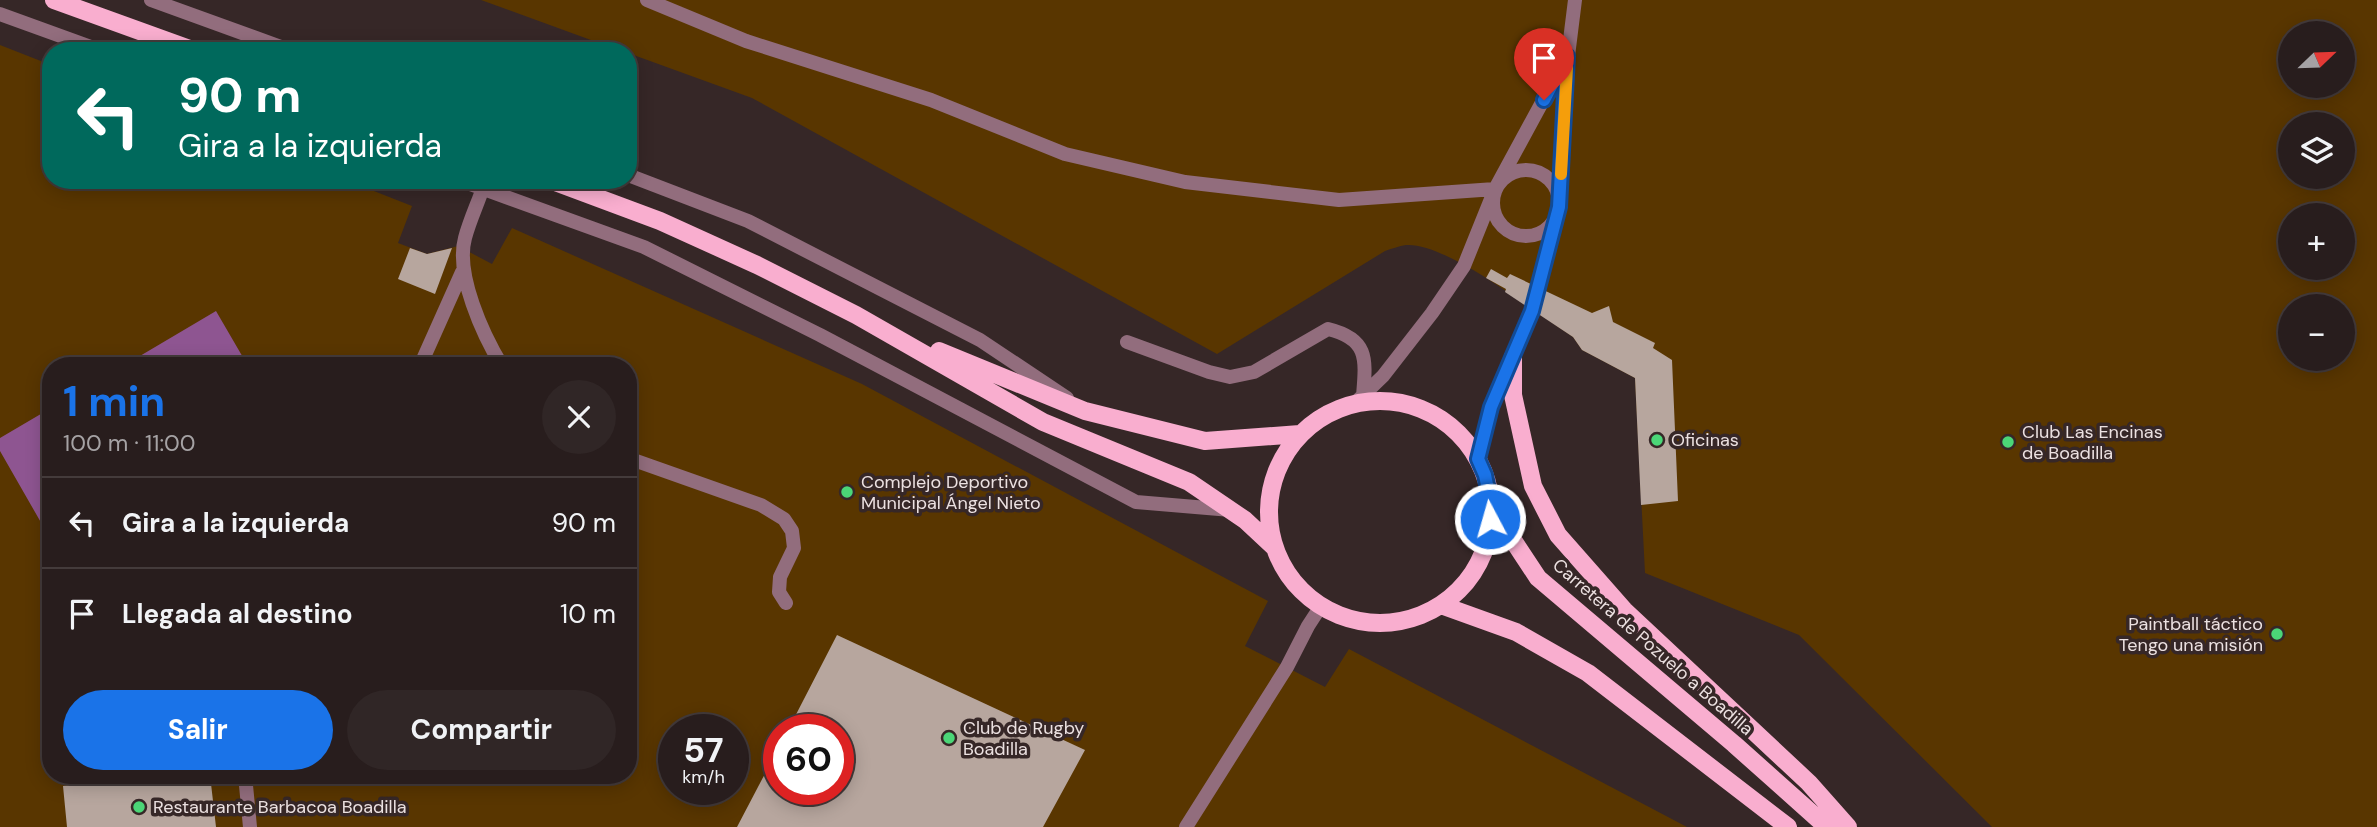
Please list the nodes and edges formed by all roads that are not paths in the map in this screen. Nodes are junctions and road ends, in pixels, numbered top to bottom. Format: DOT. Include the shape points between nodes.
graph roads {
  1 [pos="54,0"];
  2 [pos="150,0"];
  3 [pos="647,0"];
  4 [pos="1575,0"];
  5 [pos="0,14"];
  6 [pos="77,42"];
  7 [pos="170,42"];
  8 [pos="267,42"];
  9 [pos="1567,56"];
  10 [pos="637,178"];
  11 [pos="1495,188"];
  12 [pos="483,189"];
  13 [pos="494,189"];
  14 [pos="574,189"];
  15 [pos="1559,207"];
  16 [pos="462,272"];
  17 [pos="856,315"];
  18 [pos="1127,342"];
  19 [pos="425,357"];
  20 [pos="497,357"];
  21 [pos="1513,357"];
  22 [pos="1358,400"];
  23 [pos="1086,411"];
  24 [pos="1300,434"];
  25 [pos="637,461"];
  26 [pos="1481,467"];
  27 [pos="1231,510"];
  28 [pos="1275,548"];
  29 [pos="786,603"];
  30 [pos="1321,606"];
  31 [pos="1441,606"];
  32 [pos="246,784"];
  33 [pos="250,827"];
  34 [pos="1186,827"];
  35 [pos="1787,827"];
  36 [pos="1826,827"];
  37 [pos="1848,827"];
  1 -- 7 [label="main road"];
  2 -- 8 [label="lane"];
  3 -- 11 [label="lane" via="746,41 931,100 1065,154 1185,182 1339,200"];
  4 -- 9 [label="lane"];
  5 -- 6 [label="lane"];
  9 -- 11 [label="lane"];
  9 -- 15 [label="lane"];
  10 -- 23 [label="lane" via="748,221 980,340"];
  11 -- 15 [label="lane" via="1510,173 1534,170 1553,184"];
  11 -- 15 [label="lane" via="1496,218 1512,233 1524,236 1547,228"];
  11 -- 22 [label="lane" via="1464,266 1383,376"];
  12 -- 16 [label="lane" via="464,240"];
  13 -- 27 [label="lane" via="644,247 1136,502"];
  14 -- 17 [label="main road" via="660,221"];
  15 -- 21 [label="lane" via="1532,311"];
  16 -- 19 [label="lane"];
  16 -- 20 [label="lane"];
  17 -- 23 [label="main road"];
  17 -- 27 [label="main road" via="1043,422 1189,482"];
  18 -- 22 [label="lane" via="1230,377 1254,372 1328,329 1346,334 1361,348 1366,363"];
  21 -- 26 [label="lane" via="1491,407"];
  21 -- 37 [label="main road" via="1513,395 1533,486 1558,535 1625,610 1809,783"];
  22 -- 24 [label="main road"];
  22 -- 26 [label="main road" via="1412,405 1438,417 1461,436"];
  23 -- 24 [label="main road" via="1205,441"];
  24 -- 28 [label="main road" via="1282,459 1271,488 1269,518"];
  25 -- 29 [label="lane" via="761,505 784,519 792,531 794,548 780,578 779,592"];
  26 -- 31 [label="main road" via="1491,504 1489,534 1480,562"];
  26 -- 36 [label="main road, Carretera de Pozuelo a Boadilla" via="1509,534 1538,578"];
  27 -- 28 [label="main road"];
  28 -- 30 [label="main road" via="1293,581"];
  30 -- 31 [label="main road" via="1350,619 1381,624 1412,619"];
  30 -- 34 [label="lane"];
  31 -- 35 [label="main road" via="1516,632 1588,673"];
  32 -- 33 [label="lane"];
}
